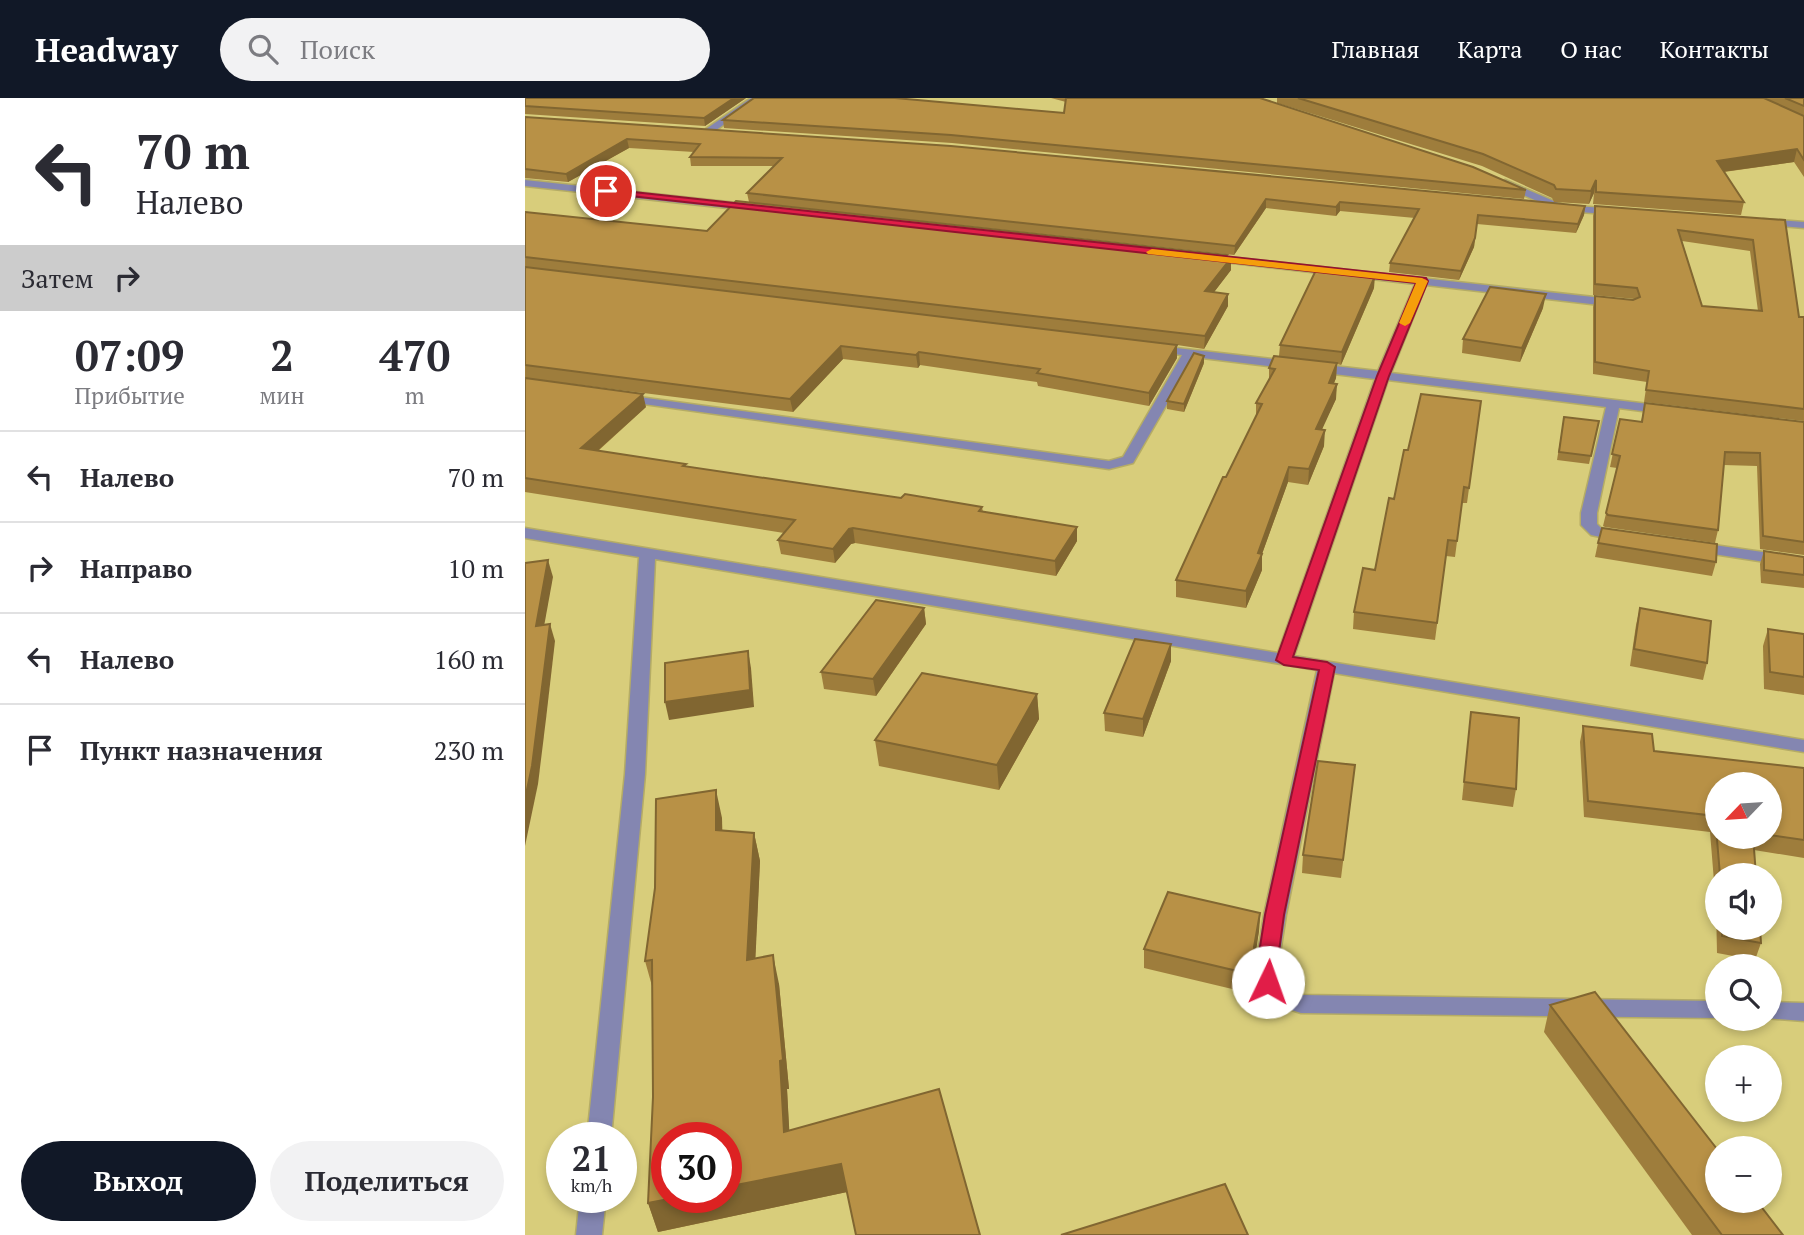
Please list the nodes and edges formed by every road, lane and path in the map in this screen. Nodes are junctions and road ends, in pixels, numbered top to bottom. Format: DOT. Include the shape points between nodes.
graph roads {
  1 [pos="757,98"];
  2 [pos="696,130"];
  3 [pos="709,131"];
  4 [pos="722,132"];
  5 [pos="1489,176"];
  6 [pos="525,183"];
  7 [pos="1520,204"];
  8 [pos="1561,208"];
  9 [pos="769,209"];
  10 [pos="1626,212"];
  11 [pos="1757,222"];
  12 [pos="1804,225"];
  13 [pos="1204,257"];
  14 [pos="1422,281"];
  15 [pos="1631,305"];
  16 [pos="1134,346"];
  17 [pos="1190,352"];
  18 [pos="1383,376"];
  19 [pos="607,395"];
  20 [pos="1613,404"];
  21 [pos="1681,412"];
  22 [pos="525,533"];
  23 [pos="1641,540"];
  24 [pos="1682,546"];
  25 [pos="647,552"];
  26 [pos="1804,563"];
  27 [pos="1284,660"];
  28 [pos="1327,667"];
  29 [pos="1804,746"];
  30 [pos="1705,1010"];
  31 [pos="1782,1011"];
  32 [pos="1804,1012"];
  33 [pos="601,1122"];
  34 [pos="591,1213"];
  35 [pos="589,1235"];
  1 -- 3 [label="street"];
  2 -- 3 [label="street"];
  3 -- 4 [label="street"];
  5 -- 8 [label="street"];
  6 -- 9 [label="street"];
  7 -- 8 [label="street"];
  8 -- 10 [label="street"];
  11 -- 12 [label="street"];
  13 -- 14 [label="street"];
  14 -- 15 [label="street"];
  14 -- 18 [label="street"];
  16 -- 17 [label="street"];
  17 -- 18 [label="street"];
  17 -- 19 [label="street" via="1128,460 1109,465"];
  18 -- 20 [label="street"];
  18 -- 27 [label="street"];
  20 -- 21 [label="street"];
  20 -- 23 [label="street" via="1589,525 1601,534"];
  22 -- 25 [label="street"];
  24 -- 26 [label="street"];
  25 -- 27 [label="street"];
  25 -- 33 [label="street" via="635,774"];
  27 -- 28 [label="street"];
  28 -- 29 [label="street"];
  28 -- 30 [label="street" via="1267,966 1268,982 1277,995 1301,1004"];
  31 -- 32 [label="street"];
  34 -- 35 [label="street"];
}
